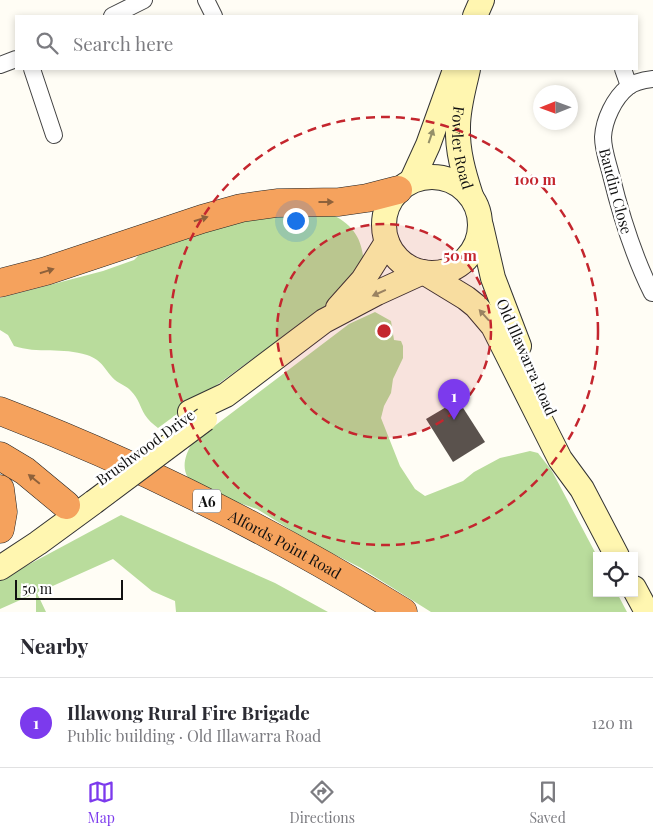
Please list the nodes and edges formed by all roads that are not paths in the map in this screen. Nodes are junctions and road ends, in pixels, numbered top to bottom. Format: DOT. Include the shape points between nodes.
graph roads {
  1 [pos="144,0"];
  2 [pos="206,0"];
  3 [pos="482,0"];
  4 [pos="114,15"];
  5 [pos="214,15"];
  6 [pos="476,15"];
  7 [pos="480,15"];
  8 [pos="15,59"];
  9 [pos="0,66"];
  10 [pos="32,70"];
  11 [pos="456,70"];
  12 [pos="468,70"];
  13 [pos="623,70"];
  14 [pos="653,79"];
  15 [pos="629,86"];
  16 [pos="54,135"];
  17 [pos="405,185"];
  18 [pos="471,196"];
  19 [pos="480,222"];
  20 [pos="387,242"];
  21 [pos="424,272"];
  22 [pos="0,283"];
  23 [pos="652,293"];
  24 [pos="324,322"];
  25 [pos="0,411"];
  26 [pos="0,427"];
  27 [pos="0,456"];
  28 [pos="0,489"];
  29 [pos="582,489"];
  30 [pos="81,502"];
  31 [pos="0,529"];
  32 [pos="615,552"];
  33 [pos="0,553"];
  34 [pos="0,568"];
  35 [pos="638,596"];
  36 [pos="375,612"];
  37 [pos="403,612"];
  38 [pos="646,612"];
  1 -- 4 [label="street"];
  2 -- 5 [label="street"];
  3 -- 6 [label="street"];
  3 -- 7 [label="street"];
  8 -- 9 [label="street"];
  10 -- 16 [label="street"];
  17 -- 11 [label="street, Fowler Road, one-way" via="428,145"];
  12 -- 18 [label="street, Fowler Road" via="458,128 461,163"];
  13 -- 15 [label="street"];
  14 -- 15 [label="street"];
  15 -- 23 [label="street, Baudin Close" via="614,105 605,124 604,147 632,248"];
  17 -- 18 [label="street" via="428,176 444,178"];
  17 -- 20 [label="street" via="390,201 385,214"];
  22 -- 17 [label="highway, one-way" via="241,208 277,203 339,202 367,198"];
  18 -- 19 [label="street"];
  19 -- 21 [label="street" via="479,234 469,256 450,270"];
  19 -- 29 [label="street, Old Illawarra Road" via="493,278 510,325 570,448"];
  20 -- 21 [label="street" via="395,256 408,267"];
  20 -- 24 [label="street, Brushwood Drive" via="363,280"];
  21 -- 24 [label="street, Brushwood Drive, one-way"];
  29 -- 21 [label="street, Old Illawarra Road, one-way" via="560,459 493,326 471,302"];
  24 -- 30 [label="street, Brushwood Drive"];
  25 -- 37 [label="highway, Alfords Point Road / A6" via="204,500 296,548"];
  26 -- 36 [label="highway, Alfords Point Road / A6" via="81,460 217,523"];
  30 -- 27 [label="highway, one-way"];
  28 -- 31 [label="highway" via="3,512"];
  29 -- 32 [label="street, Old Illawarra Road"];
  30 -- 33 [label="street, Brushwood Drive"];
  30 -- 34 [label="street, Brushwood Drive" via="38,543"];
  35 -- 38 [label="street"];
}
